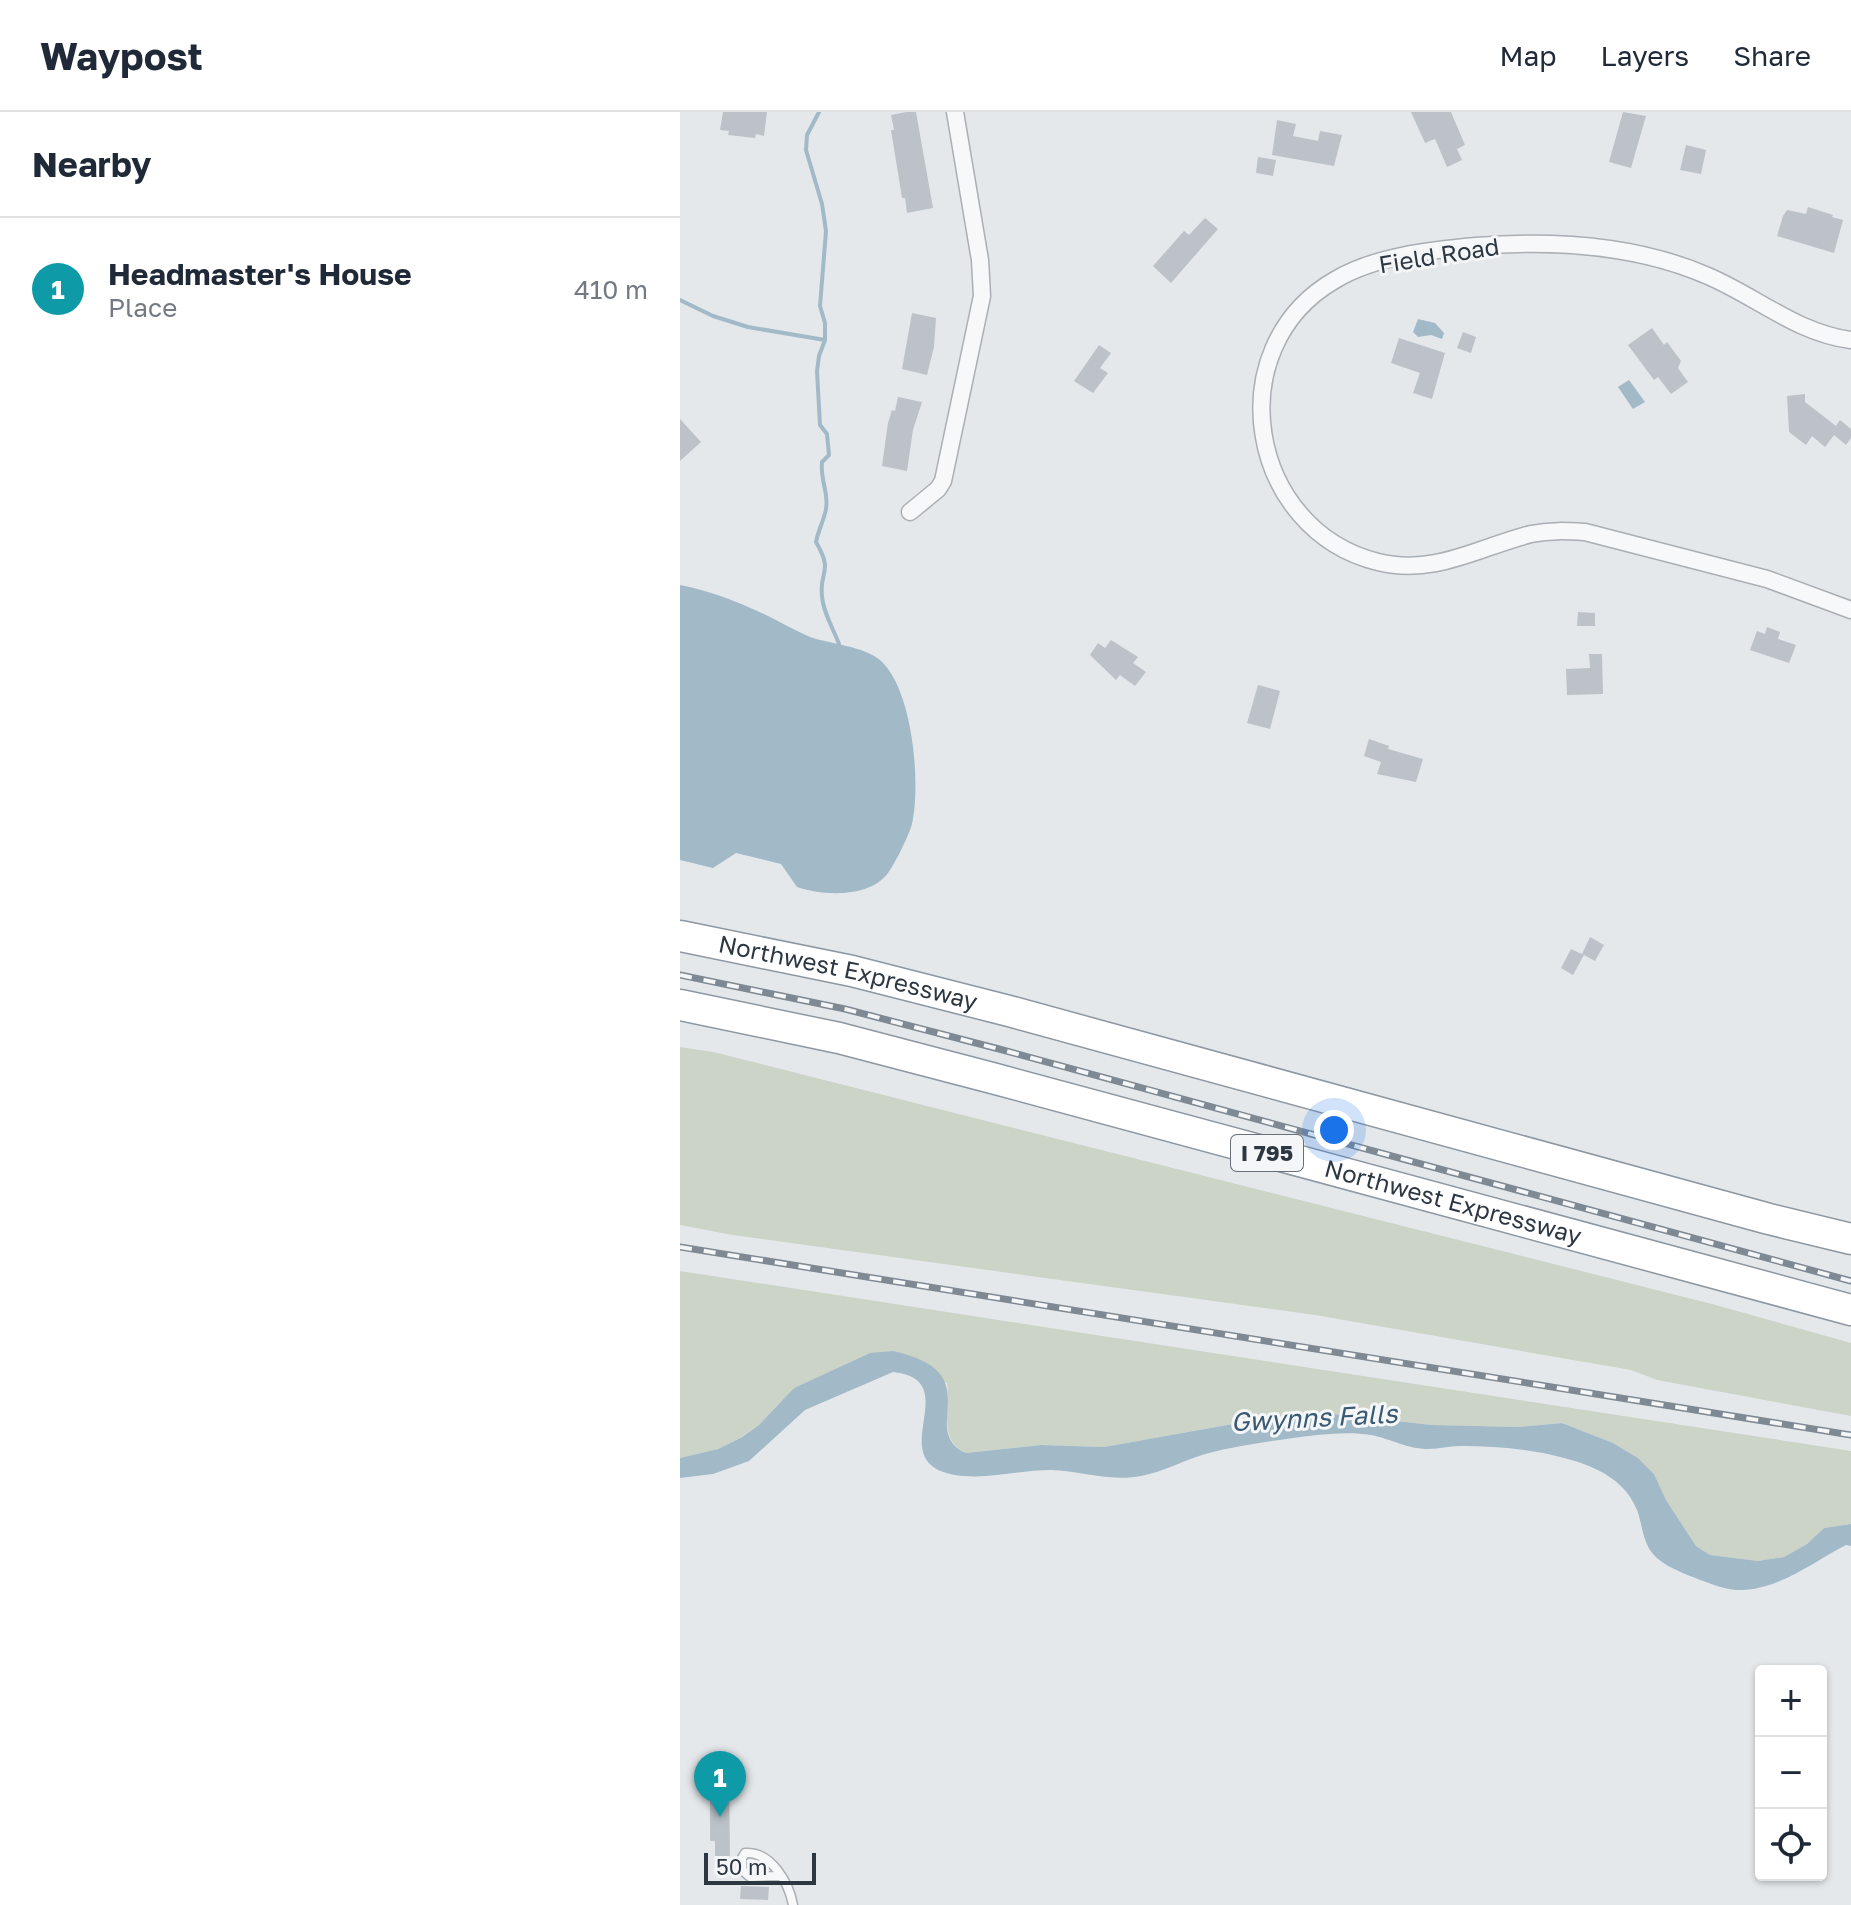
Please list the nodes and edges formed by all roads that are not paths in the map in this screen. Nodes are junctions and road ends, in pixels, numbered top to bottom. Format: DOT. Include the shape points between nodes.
graph roads {
  1 [pos="955,112"];
  2 [pos="1851,340"];
  3 [pos="910,512"];
  4 [pos="1851,610"];
  5 [pos="680,936"];
  6 [pos="680,1005"];
  7 [pos="1851,1239"];
  8 [pos="1851,1310"];
  9 [pos="781,1876"];
  10 [pos="793,1905"];
  1 -- 3 [label="street" via="982,278 980,314 943,481"];
  2 -- 4 [label="street, Field Road" via="1811,330 1710,276 1643,254 1558,245 1476,246 1407,256 1334,280 1301,309 1276,345 1261,406 1268,460 1290,503 1318,533 1372,560 1437,563 1529,535 1585,532 1767,579"];
  5 -- 7 [label="highway, Northwest Expressway" via="980,1004"];
  6 -- 8 [label="highway, Northwest Expressway / I 795" via="810,1031 977,1074"];
  9 -- 9 [label="lane" via="759,1854 745,1853 742,1858 742,1870 750,1877"];
  9 -- 10 [label="lane"];
}
